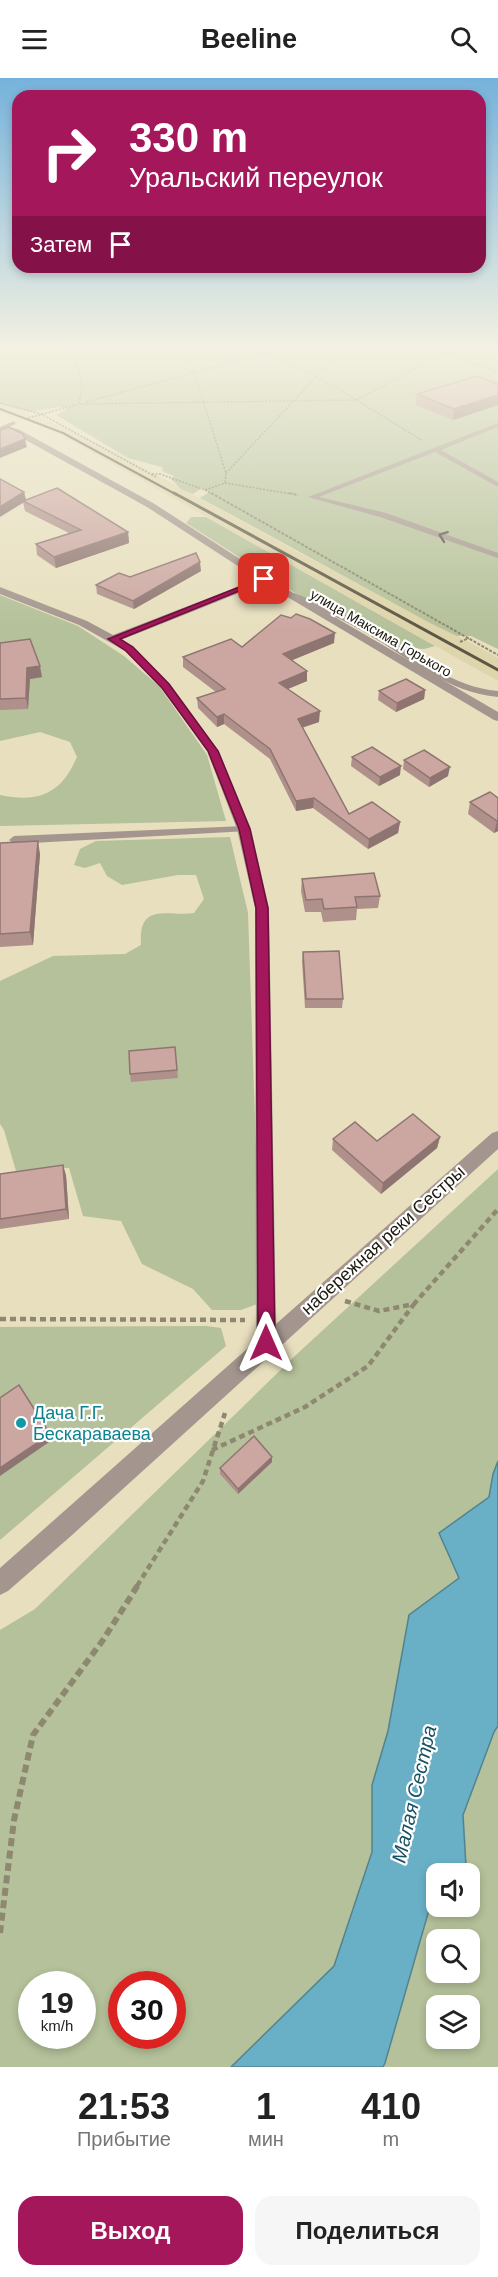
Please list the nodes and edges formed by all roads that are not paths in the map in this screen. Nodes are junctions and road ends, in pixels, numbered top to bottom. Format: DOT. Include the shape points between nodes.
graph roads {
  1 [pos="34,443"];
  2 [pos="451,443"];
  3 [pos="435,449"];
  4 [pos="498,485"];
  5 [pos="498,556"];
  6 [pos="264,579"];
  7 [pos="0,590"];
  8 [pos="286,593"];
  9 [pos="113,639"];
  10 [pos="498,694"];
  11 [pos="498,717"];
  12 [pos="244,829"];
  13 [pos="14,840"];
  14 [pos="498,1138"];
  15 [pos="266,1343"];
  16 [pos="0,1583"];
  1 -- 6 [label="street, улица Максима Горького" via="150,505"];
  2 -- 3 [label="lane"];
  3 -- 4 [label="lane"];
  5 -- 3 [label="lane, one-way" via="383,515 312,497"];
  6 -- 8 [label="street, улица Максима Горького"];
  6 -- 9 [label="street"];
  7 -- 9 [label="street"];
  8 -- 10 [label="lane" via="326,608 375,634 464,688"];
  8 -- 11 [label="street, улица Максима Горького"];
  9 -- 12 [label="street" via="129,649 166,686 213,751"];
  12 -- 13 [label="lane"];
  12 -- 15 [label="street" via="262,908"];
  14 -- 15 [label="street, набережная реки Сестры"];
  15 -- 16 [label="street, набережная реки Сестры" via="159,1444"];
}
